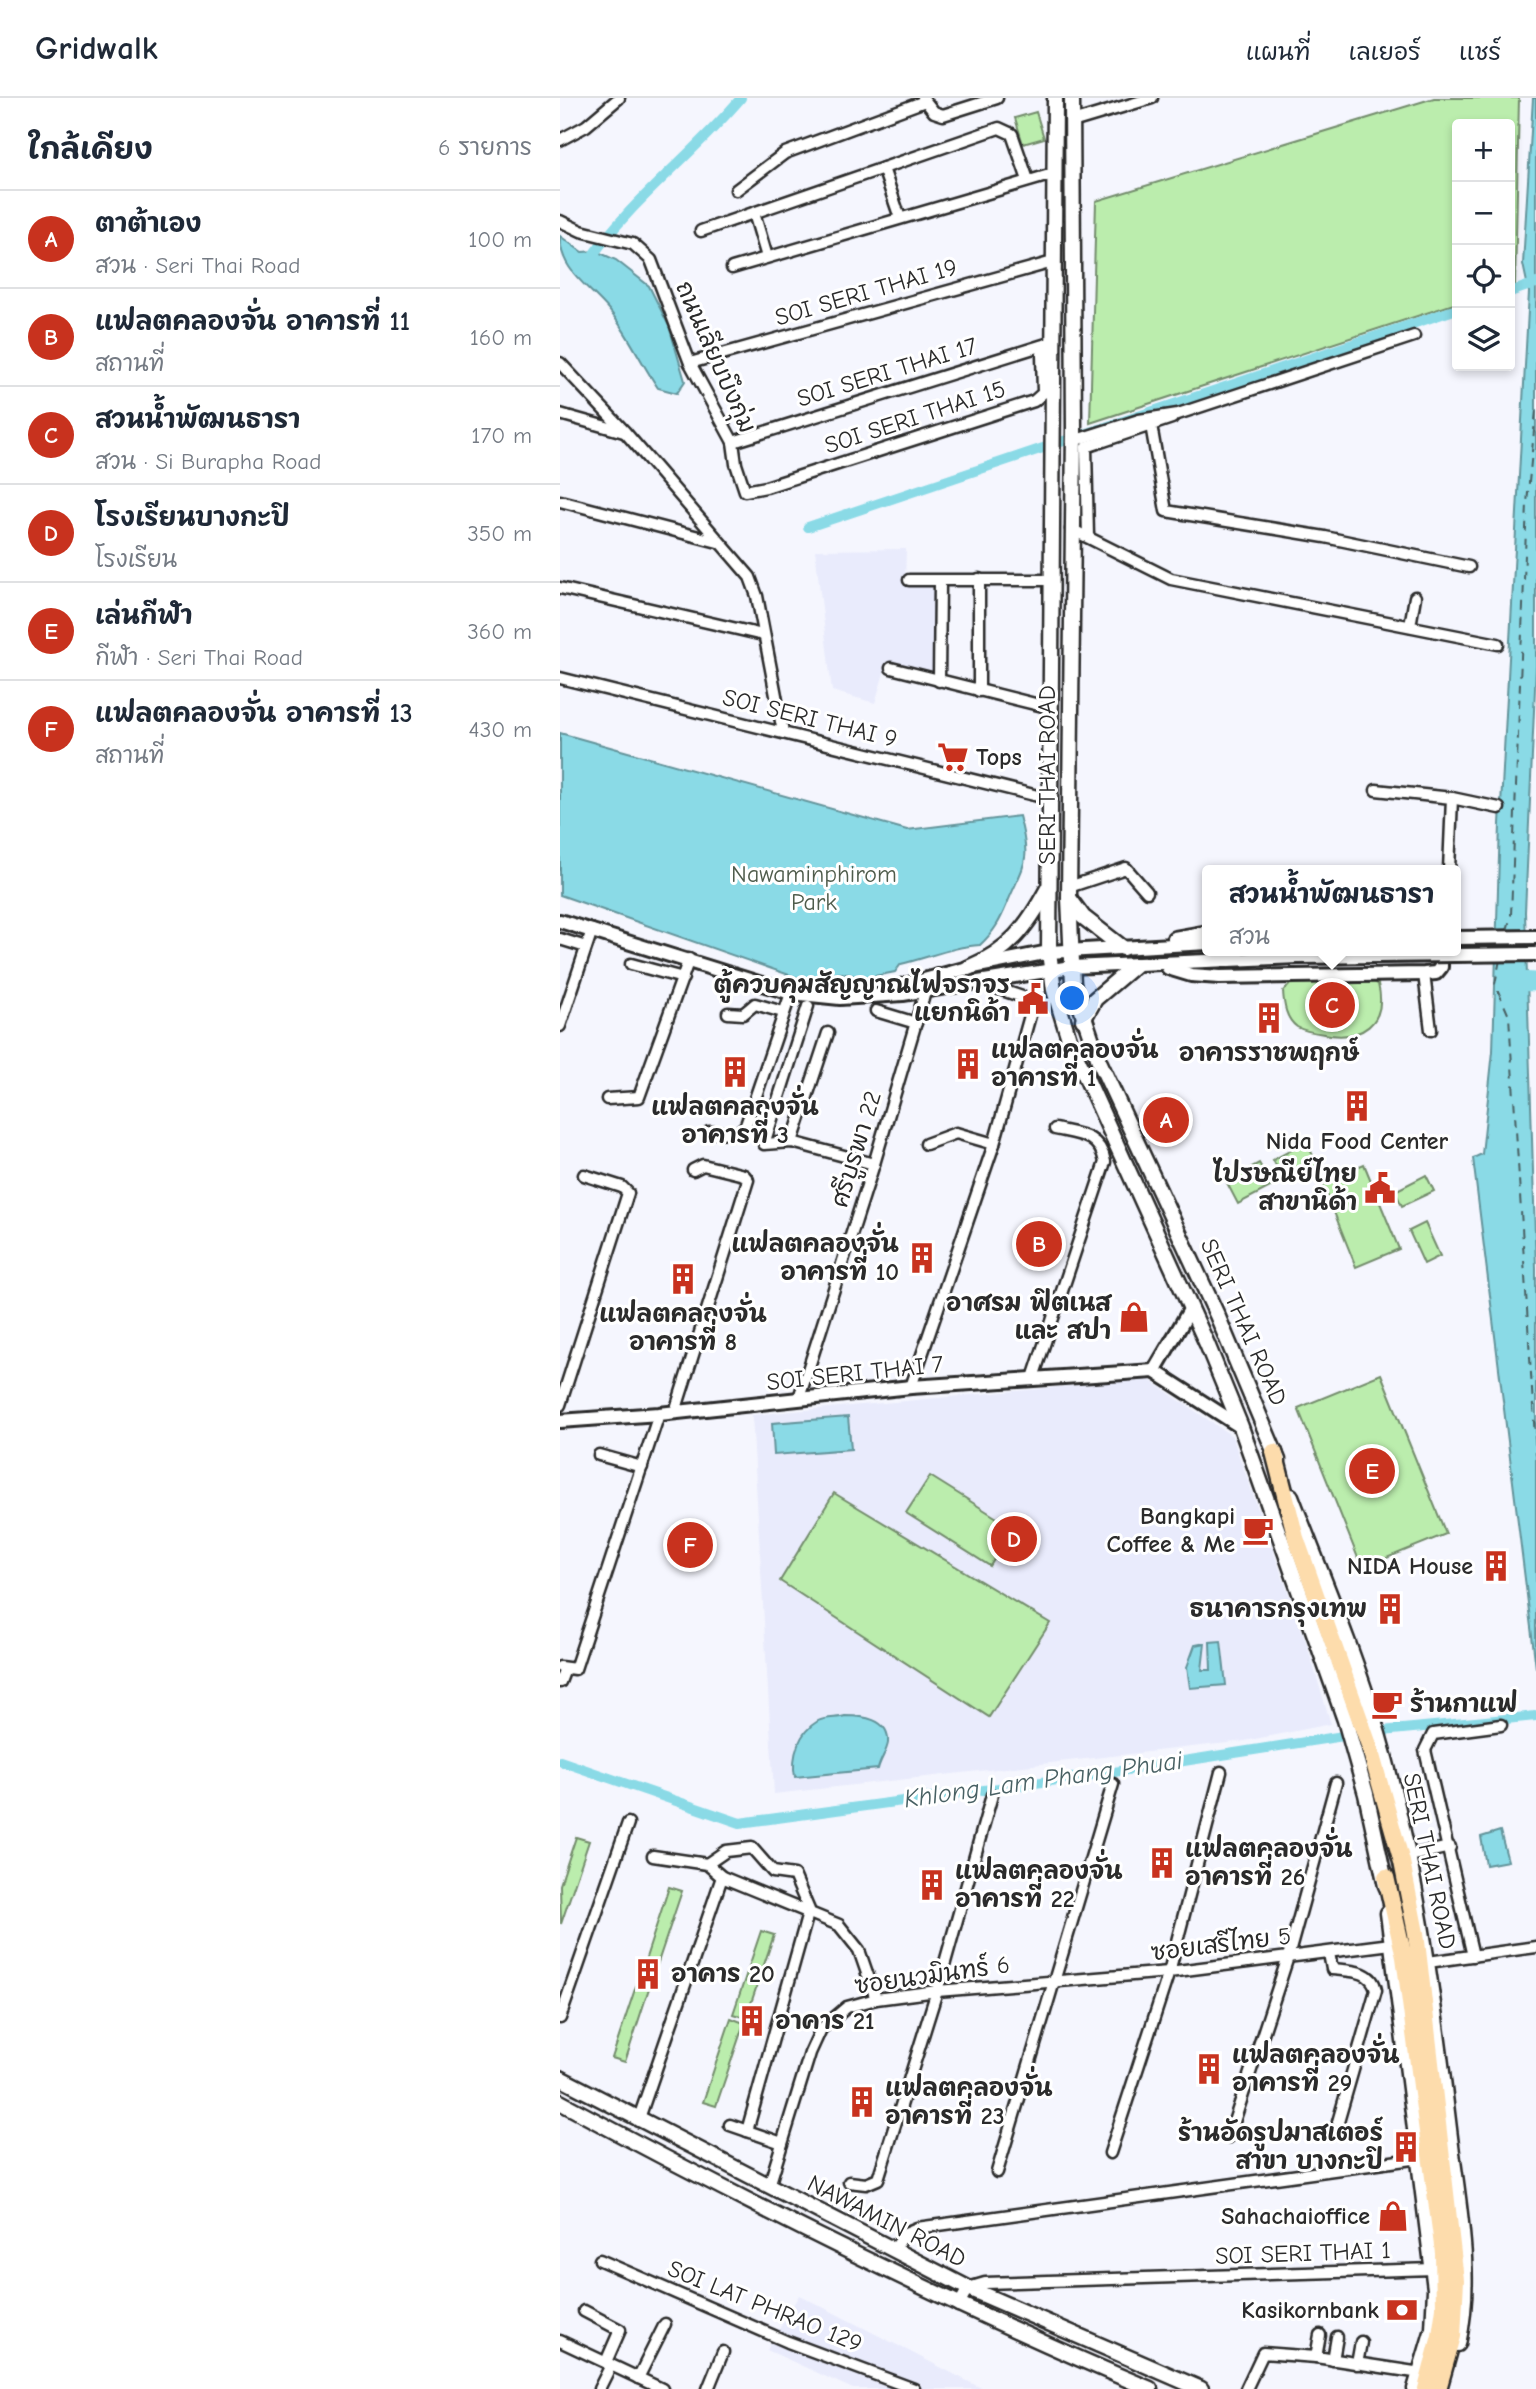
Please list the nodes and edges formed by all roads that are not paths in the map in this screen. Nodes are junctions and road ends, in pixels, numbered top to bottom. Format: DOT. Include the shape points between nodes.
graph roads {
  1 [pos="618,98"];
  2 [pos="997,98"];
  3 [pos="1055,98"];
  4 [pos="1072,98"];
  5 [pos="1152,98"];
  6 [pos="924,99"];
  7 [pos="1072,122"];
  8 [pos="560,140"];
  9 [pos="883,168"];
  10 [pos="1053,174"];
  11 [pos="1028,180"];
  12 [pos="736,190"];
  13 [pos="754,213"];
  14 [pos="900,218"];
  15 [pos="560,220"];
  16 [pos="701,231"];
  17 [pos="767,257"];
  18 [pos="1053,262"];
  19 [pos="732,268"];
  20 [pos="1414,336"];
  21 [pos="1053,342"];
  22 [pos="560,363"];
  23 [pos="690,363"];
  24 [pos="560,414"];
  25 [pos="1178,414"];
  26 [pos="1151,425"];
  27 [pos="625,432"];
  28 [pos="1073,441"];
  29 [pos="733,442"];
  30 [pos="743,489"];
  31 [pos="560,501"];
  32 [pos="1071,529"];
  33 [pos="1088,537"];
  34 [pos="718,542"];
  35 [pos="1469,567"];
  36 [pos="979,579"];
  37 [pos="909,580"];
  38 [pos="940,580"];
  39 [pos="1052,580"];
  40 [pos="560,588"];
  41 [pos="1415,597"];
  42 [pos="1410,626"];
  43 [pos="763,635"];
  44 [pos="1498,643"];
  45 [pos="891,668"];
  46 [pos="560,678"];
  47 [pos="939,681"];
  48 [pos="979,691"];
  49 [pos="1051,708"];
  50 [pos="783,732"];
  51 [pos="1376,790"];
  52 [pos="1452,798"];
  53 [pos="1050,799"];
  54 [pos="1499,808"];
  55 [pos="1450,865"];
  56 [pos="1050,884"];
  57 [pos="1147,892"];
  58 [pos="1069,893"];
  59 [pos="560,921"];
  60 [pos="592,930"];
  61 [pos="1202,933"];
  62 [pos="1536,937"];
  63 [pos="1461,938"];
  64 [pos="560,939"];
  65 [pos="1202,943"];
  66 [pos="1162,945"];
  67 [pos="586,947"];
  68 [pos="1123,948"];
  69 [pos="1069,950"];
  70 [pos="1049,952"];
  71 [pos="1536,954"];
  72 [pos="1461,955"];
  73 [pos="1377,956"];
  74 [pos="1441,956"];
  75 [pos="689,959"];
  76 [pos="631,964"];
  77 [pos="1135,965"];
  78 [pos="1159,965"];
  79 [pos="1070,967"];
  80 [pos="968,968"];
  81 [pos="1050,970"];
  82 [pos="1424,974"];
  83 [pos="683,978"];
  84 [pos="996,988"];
  85 [pos="925,992"];
  86 [pos="791,993"];
  87 [pos="866,996"];
  88 [pos="808,1006"];
  89 [pos="876,1011"];
  90 [pos="783,1012"];
  91 [pos="728,1013"];
  92 [pos="1083,1020"];
  93 [pos="916,1023"];
  94 [pos="560,1026"];
  95 [pos="1431,1030"];
  96 [pos="828,1033"];
  97 [pos="607,1099"];
  98 [pos="1055,1129"];
  99 [pos="709,1132"];
  100 [pos="792,1142"];
  101 [pos="926,1144"];
  102 [pos="994,1144"];
  103 [pos="874,1164"];
  104 [pos="693,1170"];
  105 [pos="584,1175"];
  106 [pos="1191,1308"];
  107 [pos="1154,1371"];
  108 [pos="1033,1378"];
  109 [pos="911,1387"];
  110 [pos="562,1391"];
  111 [pos="799,1398"];
  112 [pos="560,1405"];
  113 [pos="676,1412"];
  114 [pos="659,1414"];
  115 [pos="560,1421"];
  116 [pos="1241,1427"];
  117 [pos="1274,1452"];
  118 [pos="598,1455"];
  119 [pos="642,1467"];
  120 [pos="563,1668"];
  121 [pos="560,1682"];
  122 [pos="1501,1725"];
  123 [pos="1221,1772"];
  124 [pos="1336,1783"];
  125 [pos="1113,1784"];
  126 [pos="992,1796"];
  127 [pos="628,1823"];
  128 [pos="1450,1847"];
  129 [pos="653,1856"];
  130 [pos="1409,1856"];
  131 [pos="708,1864"];
  132 [pos="722,1877"];
  133 [pos="1386,1877"];
  134 [pos="809,1910"];
  135 [pos="1391,1944"];
  136 [pos="1536,1947"];
  137 [pos="1329,1953"];
  138 [pos="1288,1956"];
  139 [pos="1473,1956"];
  140 [pos="1428,1962"];
  141 [pos="1169,1972"];
  142 [pos="1055,1981"];
  143 [pos="937,1991"];
  144 [pos="876,1999"];
  145 [pos="560,2018"];
  146 [pos="560,2078"];
  147 [pos="560,2102"];
  148 [pos="638,2121"];
  149 [pos="1338,2122"];
  150 [pos="730,2124"];
  151 [pos="747,2131"];
  152 [pos="1229,2137"];
  153 [pos="782,2143"];
  154 [pos="1110,2154"];
  155 [pos="1420,2158"];
  156 [pos="997,2172"];
  157 [pos="849,2182"];
  158 [pos="769,2186"];
  159 [pos="894,2250"];
  160 [pos="600,2260"];
  161 [pos="1434,2269"];
  162 [pos="968,2288"];
  163 [pos="958,2306"];
  164 [pos="584,2311"];
  165 [pos="665,2325"];
  166 [pos="1320,2335"];
  167 [pos="1337,2337"];
  168 [pos="560,2341"];
  169 [pos="1361,2342"];
  170 [pos="723,2352"];
  171 [pos="1316,2357"];
  172 [pos="1333,2360"];
  173 [pos="609,2364"];
  174 [pos="1357,2364"];
  175 [pos="639,2378"];
  176 [pos="1423,2381"];
  177 [pos="899,2386"];
  178 [pos="599,2389"];
  179 [pos="663,2389"];
  180 [pos="708,2389"];
  181 [pos="914,2389"];
  182 [pos="1150,2389"];
  183 [pos="1201,2389"];
  184 [pos="1246,2389"];
  185 [pos="1415,2389"];
  186 [pos="1438,2389"];
  187 [pos="1445,2389"];
  1 -- 8 [label="street" via="586,126"];
  2 -- 6 [label="street" via="943,115 934,112"];
  3 -- 10 [label="main road, SERI THAI ROAD"];
  4 -- 7 [label="main road, SERI THAI ROAD"];
  5 -- 7 [label="street"];
  6 -- 12 [label="street" via="785,153"];
  7 -- 28 [label="main road, SERI THAI ROAD"];
  9 -- 11 [label="street" via="999,128 1012,134"];
  9 -- 13 [label="street"];
  9 -- 14 [label="street"];
  10 -- 11 [label="street"];
  10 -- 18 [label="main road, SERI THAI ROAD"];
  11 -- 14 [label="street"];
  13 -- 16 [label="street"];
  13 -- 17 [label="street"];
  14 -- 17 [label="street"];
  15 -- 23 [label="street, ถนนเลียบบึงกุ่ม" via="633,244 651,260"];
  17 -- 19 [label="street"];
  18 -- 21 [label="main road, SERI THAI ROAD"];
  18 -- 23 [label="street, SOI SERI THAI 19"];
  20 -- 25 [label="street"];
  21 -- 29 [label="street, SOI SERI THAI 17"];
  21 -- 30 [label="street, SOI SERI THAI 15" via="1042,354 1043,394 1034,401 766,487"];
  21 -- 39 [label="main road, SERI THAI ROAD"];
  22 -- 27 [label="street"];
  23 -- 29 [label="street, ถนนเลียบบึงกุ่ม"];
  24 -- 27 [label="street"];
  25 -- 26 [label="street"];
  25 -- 28 [label="street" via="1139,420"];
  26 -- 33 [label="street" via="1086,447"];
  26 -- 35 [label="street" via="1166,511"];
  27 -- 34 [label="street"];
  28 -- 32 [label="main road, SERI THAI ROAD"];
  29 -- 30 [label="street, ถนนเลียบบึงกุ่ม"];
  31 -- 34 [label="street"];
  32 -- 33 [label="street"];
  32 -- 58 [label="main road, SERI THAI ROAD"];
  33 -- 42 [label="street" via="1171,579"];
  34 -- 43 [label="street" via="750,577"];
  36 -- 38 [label="street"];
  36 -- 39 [label="street"];
  36 -- 48 [label="street"];
  37 -- 38 [label="street"];
  38 -- 47 [label="street"];
  39 -- 49 [label="main road, SERI THAI ROAD"];
  40 -- 43 [label="street"];
  41 -- 42 [label="street"];
  42 -- 44 [label="street"];
  43 -- 50 [label="street"];
  45 -- 47 [label="street"];
  46 -- 50 [label="street, SOI SERI THAI 9"];
  47 -- 48 [label="street"];
  48 -- 49 [label="street"];
  49 -- 53 [label="main road, SERI THAI ROAD"];
  50 -- 53 [label="street, SOI SERI THAI 9"];
  51 -- 52 [label="street"];
  52 -- 54 [label="street"];
  52 -- 55 [label="street"];
  53 -- 56 [label="main road, SERI THAI ROAD"];
  56 -- 70 [label="main road, SERI THAI ROAD"];
  56 -- 80 [label="main road" via="1004,949"];
  57 -- 58 [label="street" via="1126,868"];
  58 -- 68 [label="main road" via="1083,917"];
  58 -- 69 [label="main road, SERI THAI ROAD"];
  59 -- 60 [label="street"];
  60 -- 67 [label="street"];
  60 -- 75 [label="street"];
  61 -- 66 [label="street"];
  62 -- 63 [label="street"];
  64 -- 67 [label="street"];
  65 -- 66 [label="street"];
  66 -- 68 [label="street"];
  67 -- 94 [label="street"];
  68 -- 69 [label="street"];
  69 -- 70 [label="street"];
  69 -- 79 [label="main road, SERI THAI ROAD"];
  70 -- 80 [label="street"];
  70 -- 81 [label="main road, SERI THAI ROAD"];
  71 -- 72 [label="street, bridge"];
  73 -- 78 [label="street, bridge"];
  74 -- 82 [label="street" via="1441,967"];
  75 -- 83 [label="street"];
  75 -- 86 [label="street"];
  76 -- 83 [label="street"];
  77 -- 78 [label="street"];
  77 -- 79 [label="street"];
  77 -- 92 [label="main road" via="1096,999"];
  78 -- 82 [label="street" via="1191,975 1220,977"];
  79 -- 81 [label="street"];
  79 -- 92 [label="main road, SERI THAI ROAD"];
  80 -- 87 [label="street"];
  81 -- 85 [label="street"];
  81 -- 106 [label="main road, SERI THAI ROAD" via="1070,1042"];
  82 -- 95 [label="street"];
  83 -- 97 [label="street" via="639,1097"];
  84 -- 102 [label="street" via="1026,998 1031,1012"];
  85 -- 87 [label="street"];
  85 -- 93 [label="street, ศรีบูรพา 22"];
  86 -- 87 [label="street" via="822,998"];
  86 -- 90 [label="street"];
  88 -- 100 [label="street" via="764,1144"];
  89 -- 93 [label="street"];
  90 -- 91 [label="street" via="755,1004 743,1014"];
  90 -- 99 [label="street" via="746,1125 738,1133"];
  92 -- 117 [label="main road, SERI THAI ROAD"];
  93 -- 103 [label="street, ศรีบูรพา 22"];
  96 -- 100 [label="street"];
  98 -- 108 [label="street" via="1091,1137 1101,1147 1105,1162"];
  100 -- 103 [label="street"];
  101 -- 102 [label="street" via="956,1133"];
  102 -- 109 [label="street"];
  103 -- 111 [label="street, ศรีบูรพา 22"];
  104 -- 113 [label="street" via="703,1165 748,1180"];
  105 -- 110 [label="street" via="628,1193"];
  106 -- 107 [label="street"];
  106 -- 116 [label="main road, SERI THAI ROAD"];
  107 -- 108 [label="street, SOI SERI THAI 7"];
  107 -- 116 [label="street"];
  108 -- 109 [label="street, SOI SERI THAI 7"];
  109 -- 111 [label="street, SOI SERI THAI 7"];
  110 -- 112 [label="street"];
  111 -- 113 [label="street, SOI SERI THAI 7"];
  113 -- 114 [label="street, SOI SERI THAI 7"];
  114 -- 115 [label="street, SOI SERI THAI 7"];
  114 -- 119 [label="street"];
  116 -- 133 [label="main road, SERI THAI ROAD" via="1345,1720"];
  117 -- 130 [label="main road, SERI THAI ROAD" via="1372,1713"];
  117 -- 186 [label="main road" via="1296,1538 1376,1770 1416,1933 1457,2280 1453,2336"];
  118 -- 119 [label="street"];
  119 -- 120 [label="street" via="575,1669"];
  120 -- 121 [label="street"];
  122 -- 128 [label="street" via="1433,1734 1427,1741 1425,1750"];
  123 -- 141 [label="street"];
  124 -- 138 [label="street"];
  125 -- 142 [label="street"];
  126 -- 143 [label="street"];
  127 -- 145 [label="street"];
  128 -- 130 [label="street"];
  128 -- 139 [label="street"];
  129 -- 131 [label="street"];
  130 -- 140 [label="main road, SERI THAI ROAD"];
  131 -- 132 [label="street"];
  131 -- 134 [label="street" via="726,1851 752,1848 774,1872 794,1875"];
  132 -- 134 [label="street"];
  132 -- 148 [label="street"];
  133 -- 135 [label="main road, SERI THAI ROAD"];
  133 -- 176 [label="main road" via="1404,1957 1445,2279 1440,2336"];
  134 -- 144 [label="street" via="849,1935"];
  134 -- 151 [label="street"];
  135 -- 137 [label="street, ซอยเสรีไทย 5"];
  135 -- 155 [label="main road, SERI THAI ROAD"];
  136 -- 139 [label="street"];
  137 -- 138 [label="street, ซอยเสรีไทย 5"];
  137 -- 149 [label="street" via="1332,1969 1365,1973 1377,1990"];
  138 -- 141 [label="street, ซอยเสรีไทย 5"];
  138 -- 152 [label="street"];
  139 -- 140 [label="street"];
  140 -- 187 [label="main road, SERI THAI ROAD" via="1464,2263 1462,2320"];
  141 -- 142 [label="street, ซอยเสรีไทย 5"];
  141 -- 154 [label="street"];
  142 -- 143 [label="street, ซอยนวมินทร์ 6"];
  142 -- 156 [label="street"];
  143 -- 144 [label="street, ซอยนวมินทร์ 6"];
  143 -- 157 [label="street" via="878,2179 866,2184"];
  144 -- 153 [label="street, ซอยนวมินทร์ 6" via="847,2007 821,2029"];
  146 -- 148 [label="main road, NAWAMIN ROAD"];
  147 -- 163 [label="main road, NAWAMIN ROAD"];
  148 -- 158 [label="main road, NAWAMIN ROAD"];
  150 -- 151 [label="street"];
  151 -- 153 [label="street"];
  153 -- 158 [label="street, ซอยนวมินทร์ 6"];
  155 -- 159 [label="street" via="917,2228 905,2234"];
  155 -- 161 [label="main road, SERI THAI ROAD"];
  158 -- 159 [label="main road, NAWAMIN ROAD"];
  159 -- 162 [label="main road, NAWAMIN ROAD"];
  160 -- 177 [label="street, SOI LAT PHRAO 129"];
  161 -- 162 [label="street, SOI SERI THAI 1" via="985,2283"];
  161 -- 176 [label="main road, SERI THAI ROAD" via="1433,2329"];
  162 -- 163 [label="street"];
  162 -- 183 [label="main road, NAWAMIN ROAD"];
  163 -- 182 [label="main road, NAWAMIN ROAD"];
  164 -- 173 [label="street" via="620,2330"];
  165 -- 175 [label="street"];
  166 -- 171 [label="street"];
  167 -- 172 [label="street"];
  168 -- 173 [label="street"];
  169 -- 174 [label="street"];
  170 -- 180 [label="street"];
  171 -- 172 [label="street"];
  171 -- 184 [label="street" via="1262,2353"];
  172 -- 174 [label="street"];
  173 -- 175 [label="street"];
  173 -- 178 [label="street"];
  174 -- 176 [label="street"];
  175 -- 179 [label="street"];
  176 -- 185 [label="main road, SERI THAI ROAD"];
  177 -- 181 [label="street, SOI LAT PHRAO 129"];
}
